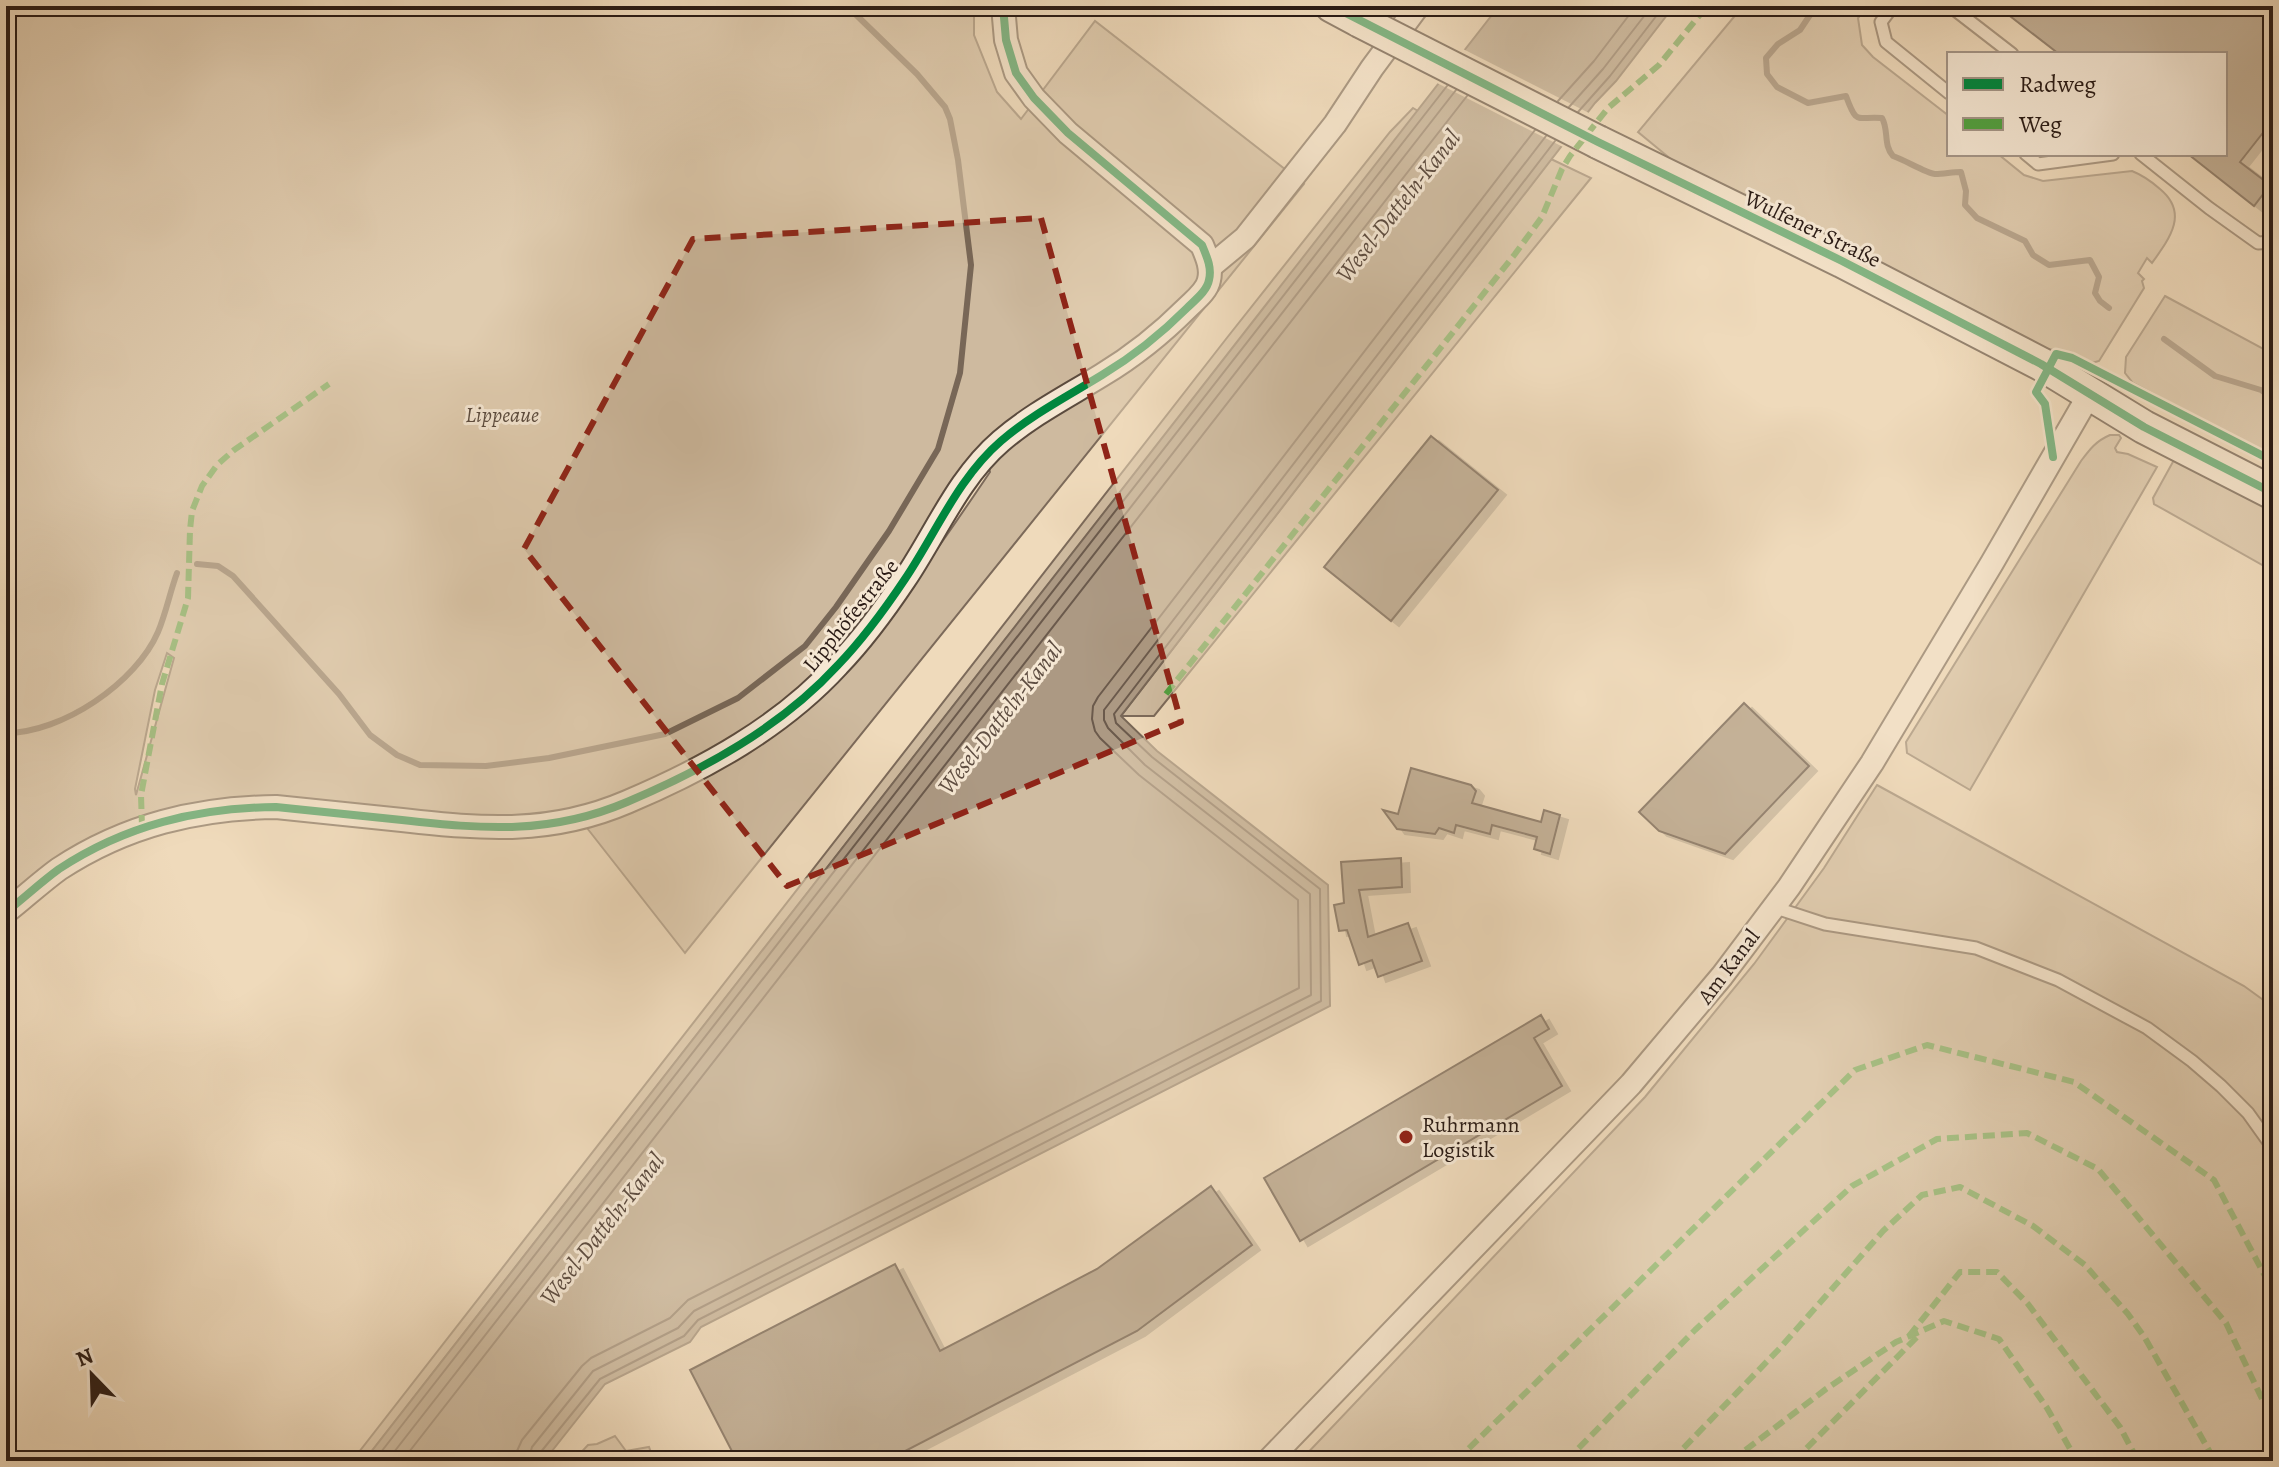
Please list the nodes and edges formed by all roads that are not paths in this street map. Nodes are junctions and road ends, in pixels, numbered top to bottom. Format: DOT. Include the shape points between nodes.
graph roads {
  1 [pos="1003,6"];
  2 [pos="1332,6"];
  3 [pos="1418,6"];
  4 [pos="1893,6"];
  5 [pos="1950,6"];
  6 [pos="2009,52"];
  7 [pos="1947,91"];
  8 [pos="2028,156"];
  9 [pos="2098,156"];
  10 [pos="2144,156"];
  11 [pos="2273,242"];
  12 [pos="1210,267"];
  13 [pos="2089,395"];
  14 [pos="2273,493"];
  15 [pos="1773,907"];
  16 [pos="6,912"];
  17 [pos="2273,1148"];
  18 [pos="1268,1461"];
  1 -- 12 [label="street" via="1016,73 1034,98 1202,245"];
  2 -- 13 [label="main road, Wulfener Straße, bridge" via="1885,283 2041,364"];
  3 -- 12 [label="street" via="1335,124 1245,238"];
  4 -- 7 [label="lane" via="1881,22 1886,42"];
  5 -- 6 [label="lane"];
  8 -- 9 [label="lane" via="2038,164"];
  10 -- 11 [label="lane" via="2258,243"];
  12 -- 16 [label="street, Lipphöfestraße" via="1205,289 1176,318 1106,373 1018,427 984,457 905,578 830,673 779,719 699,768 607,810 527,828 276,807 193,815 113,839 58,870"];
  13 -- 14 [label="main road, Wulfener Straße"];
  13 -- 15 [label="street, Am Kanal" via="1880,752"];
  15 -- 17 [label="lane" via="1825,924 1976,948 2058,980 2147,1028 2192,1061 2248,1113"];
  15 -- 18 [label="street, Am Kanal" via="1631,1084"];
}
